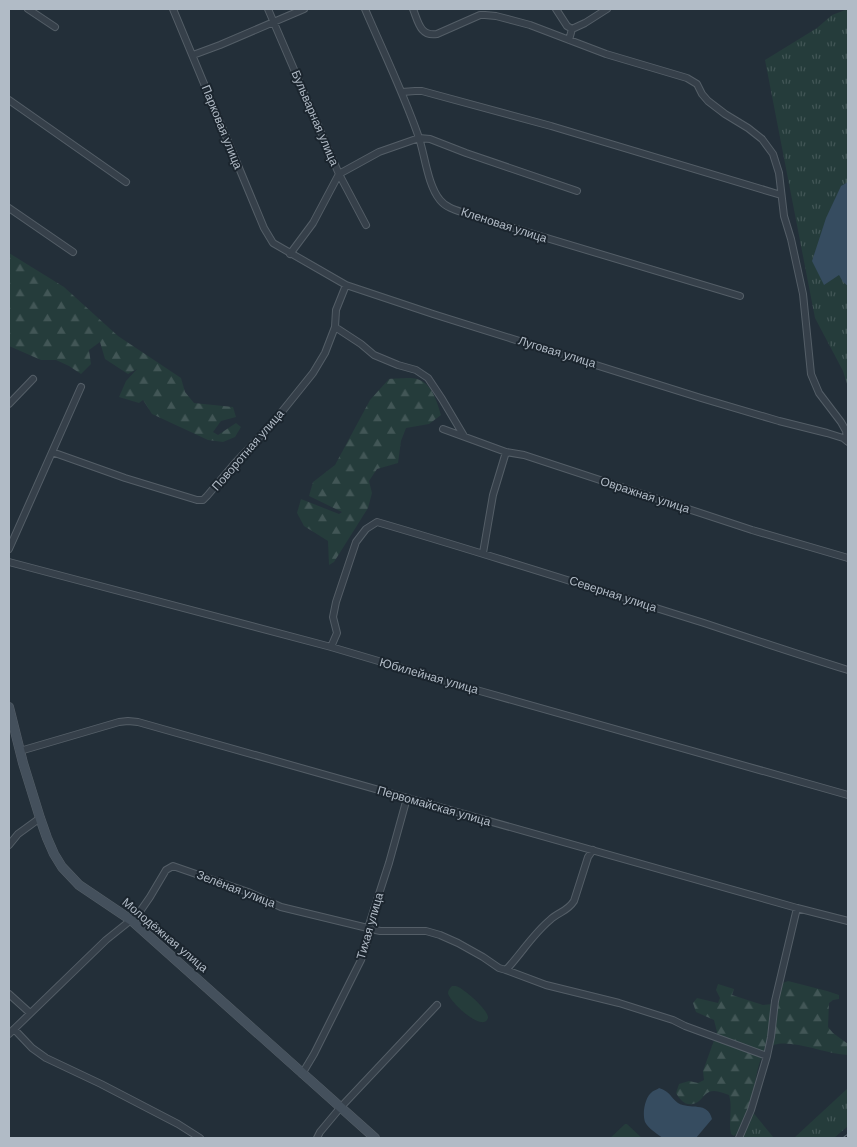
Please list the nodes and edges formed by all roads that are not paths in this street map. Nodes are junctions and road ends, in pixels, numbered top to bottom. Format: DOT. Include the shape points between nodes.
graph roads {
  1 [pos="28,9"];
  2 [pos="173,9"];
  3 [pos="268,9"];
  4 [pos="304,9"];
  5 [pos="365,9"];
  6 [pos="413,9"];
  7 [pos="556,9"];
  8 [pos="607,9"];
  9 [pos="273,21"];
  10 [pos="54,26"];
  11 [pos="572,29"];
  12 [pos="569,40"];
  13 [pos="193,56"];
  14 [pos="402,92"];
  15 [pos="9,100"];
  16 [pos="419,138"];
  17 [pos="339,174"];
  18 [pos="126,182"];
  19 [pos="577,191"];
  20 [pos="781,195"];
  21 [pos="9,208"];
  22 [pos="366,226"];
  23 [pos="273,243"];
  24 [pos="73,252"];
  25 [pos="290,254"];
  26 [pos="346,285"];
  27 [pos="740,296"];
  28 [pos="335,327"];
  29 [pos="33,379"];
  30 [pos="81,387"];
  31 [pos="9,404"];
  32 [pos="443,429"];
  33 [pos="464,436"];
  34 [pos="848,441"];
  35 [pos="52,452"];
  36 [pos="506,452"];
  37 [pos="9,548"];
  38 [pos="483,553"];
  39 [pos="848,558"];
  40 [pos="9,562"];
  41 [pos="331,647"];
  42 [pos="848,670"];
  43 [pos="9,707"];
  44 [pos="20,751"];
  45 [pos="848,795"];
  46 [pos="406,798"];
  47 [pos="40,818"];
  48 [pos="9,845"];
  49 [pos="593,850"];
  50 [pos="797,908"];
  51 [pos="131,920"];
  52 [pos="848,921"];
  53 [pos="368,928"];
  54 [pos="506,970"];
  55 [pos="9,994"];
  56 [pos="437,1004"];
  57 [pos="30,1013"];
  58 [pos="11,1032"];
  59 [pos="767,1056"];
  60 [pos="302,1074"];
  61 [pos="340,1108"];
  62 [pos="200,1138"];
  63 [pos="317,1138"];
  64 [pos="375,1138"];
  65 [pos="739,1138"];
  1 -- 10 [label="street"];
  2 -- 13 [label="street, Парковая улица"];
  3 -- 9 [label="street, Бульварная улица"];
  4 -- 9 [label="street"];
  5 -- 14 [label="street, Кленовая улица"];
  6 -- 12 [label="street" via="421,28 430,35 485,15 530,25"];
  7 -- 11 [label="street"];
  8 -- 11 [label="street"];
  9 -- 13 [label="street"];
  9 -- 17 [label="street, Бульварная улица"];
  11 -- 12 [label="street"];
  12 -- 20 [label="street" via="697,84 708,101 762,139 773,154"];
  13 -- 23 [label="street, Парковая улица"];
  14 -- 16 [label="street, Кленовая улица"];
  14 -- 20 [label="street" via="422,92 551,126"];
  15 -- 18 [label="street"];
  16 -- 17 [label="street" via="379,152"];
  16 -- 19 [label="street" via="430,139"];
  16 -- 27 [label="street, Кленовая улица" via="431,181 447,206"];
  17 -- 22 [label="street, Бульварная улица"];
  17 -- 25 [label="street" via="313,223"];
  20 -- 34 [label="street" via="803,294 811,374 819,393 846,431"];
  21 -- 24 [label="street"];
  23 -- 25 [label="street, Луговая улица"];
  25 -- 26 [label="street, Луговая улица"];
  26 -- 28 [label="street, Поворотная улица" via="336,310"];
  26 -- 34 [label="street, Луговая улица" via="700,398"];
  28 -- 33 [label="street" via="374,355 416,370 428,378"];
  28 -- 35 [label="street, Поворотная улица" via="313,373 203,500 125,478"];
  29 -- 31 [label="street"];
  30 -- 35 [label="street"];
  32 -- 33 [label="street, Овражная улица"];
  33 -- 36 [label="street, Овражная улица"];
  35 -- 37 [label="street"];
  36 -- 38 [label="street" via="493,496"];
  36 -- 39 [label="street, Овражная улица"];
  38 -- 41 [label="street, Северная улица" via="377,522 366,529 356,542 336,602 333,617 337,633"];
  38 -- 42 [label="street, Северная улица"];
  40 -- 41 [label="street, Юбилейная улица"];
  41 -- 45 [label="street, Юбилейная улица"];
  43 -- 44 [label="street, Молодёжная улица"];
  44 -- 46 [label="street, Первомайская улица" via="119,722 138,722"];
  44 -- 47 [label="street, Молодёжная улица"];
  46 -- 49 [label="street, Первомайская улица"];
  46 -- 53 [label="street, Тихая улица"];
  47 -- 48 [label="street"];
  47 -- 51 [label="street, Молодёжная улица" via="54,854 70,876"];
  49 -- 50 [label="street, Первомайская улица"];
  49 -- 54 [label="street" via="571,907 540,929"];
  50 -- 52 [label="street, Первомайская улица"];
  50 -- 59 [label="street" via="775,1001"];
  51 -- 53 [label="street, Зелёная улица" via="166,870 173,866 281,907"];
  51 -- 57 [label="street"];
  51 -- 60 [label="street, Молодёжная улица"];
  53 -- 54 [label="street" via="426,931 458,943"];
  53 -- 60 [label="street, Тихая улица" via="361,960"];
  54 -- 59 [label="street" via="546,985 674,1020"];
  55 -- 57 [label="street"];
  56 -- 61 [label="street"];
  57 -- 58 [label="street"];
  58 -- 62 [label="street" via="46,1058"];
  59 -- 65 [label="street"];
  60 -- 61 [label="street, Молодёжная улица"];
  61 -- 63 [label="street"];
  61 -- 64 [label="street, Молодёжная улица"];
}
